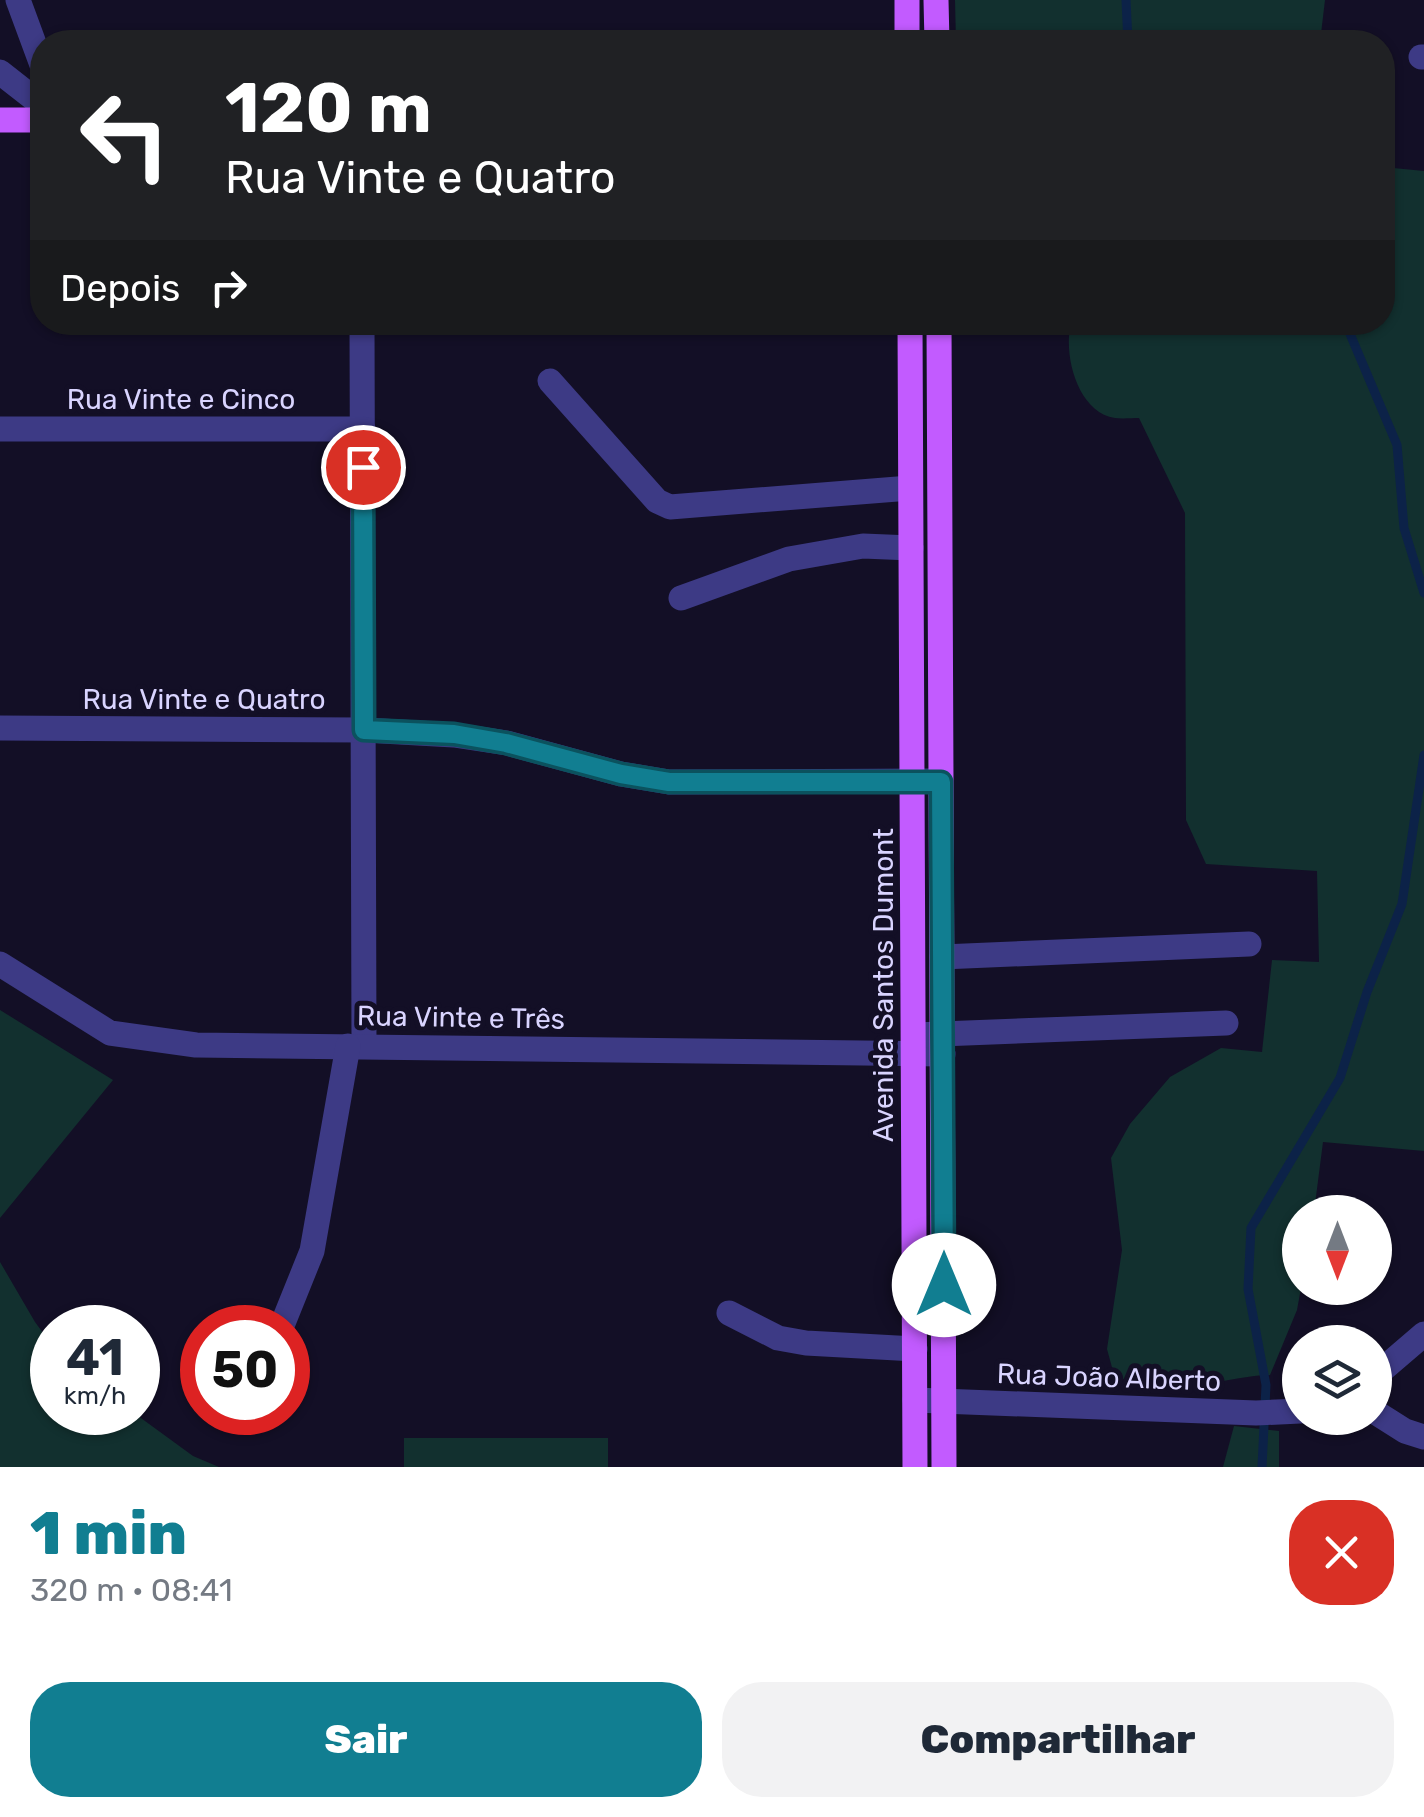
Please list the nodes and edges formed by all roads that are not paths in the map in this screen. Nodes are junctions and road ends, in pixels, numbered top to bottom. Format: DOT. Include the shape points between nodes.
graph roads {
  1 [pos="18,0"];
  2 [pos="907,0"];
  3 [pos="936,0"];
  4 [pos="907,30"];
  5 [pos="936,30"];
  6 [pos="30,33"];
  7 [pos="0,72"];
  8 [pos="30,96"];
  9 [pos="0,120"];
  10 [pos="30,120"];
  11 [pos="362,335"];
  12 [pos="910,335"];
  13 [pos="939,335"];
  14 [pos="550,381"];
  15 [pos="362,429"];
  16 [pos="0,430"];
  17 [pos="910,488"];
  18 [pos="911,548"];
  19 [pos="681,598"];
  20 [pos="0,728"];
  21 [pos="364,730"];
  22 [pos="912,780"];
  23 [pos="941,782"];
  24 [pos="1250,944"];
  25 [pos="942,957"];
  26 [pos="0,964"];
  27 [pos="1226,1024"];
  28 [pos="943,1044"];
  29 [pos="914,1045"];
  30 [pos="356,1046"];
  31 [pos="290,1305"];
  32 [pos="730,1313"];
  33 [pos="1424,1334"];
  34 [pos="916,1349"];
  35 [pos="1392,1361"];
  36 [pos="916,1400"];
  37 [pos="944,1400"];
  38 [pos="1282,1412"];
  39 [pos="1392,1422"];
  40 [pos="1424,1437"];
  41 [pos="915,1467"];
  42 [pos="944,1467"];
  1 -- 6 [label="street"];
  2 -- 4 [label="main road"];
  3 -- 5 [label="main road"];
  7 -- 8 [label="street"];
  9 -- 10 [label="main road"];
  11 -- 15 [label="street"];
  12 -- 17 [label="main road, Avenida Santos Dumont"];
  13 -- 23 [label="main road"];
  14 -- 17 [label="street" via="657,501 670,507"];
  15 -- 16 [label="street, Rua Vinte e Cinco"];
  15 -- 21 [label="street"];
  17 -- 18 [label="main road, Avenida Santos Dumont"];
  18 -- 19 [label="street" via="863,546 788,559"];
  18 -- 22 [label="main road, Avenida Santos Dumont"];
  20 -- 21 [label="street, Rua Vinte e Quatro"];
  21 -- 22 [label="street, Rua Vinte e Quatro" via="454,734 669,782"];
  21 -- 30 [label="street"];
  22 -- 23 [label="street, Rua Vinte e Quatro"];
  22 -- 29 [label="main road, Avenida Santos Dumont"];
  23 -- 25 [label="main road"];
  24 -- 25 [label="street"];
  25 -- 28 [label="main road"];
  26 -- 30 [label="street, Rua Vinte e Três" via="110,1033 196,1045"];
  27 -- 28 [label="street, Rua Vinte e Três"];
  28 -- 29 [label="street, Rua Vinte e Três"];
  28 -- 37 [label="main road"];
  29 -- 30 [label="street, Rua Vinte e Três"];
  29 -- 34 [label="main road, Avenida Santos Dumont"];
  30 -- 31 [label="street" via="312,1251"];
  32 -- 34 [label="street" via="778,1338"];
  33 -- 35 [label="street"];
  34 -- 36 [label="main road, Avenida Santos Dumont"];
  36 -- 37 [label="street, Rua João Alberto"];
  36 -- 41 [label="main road, Avenida Santos Dumont"];
  37 -- 38 [label="street, Rua João Alberto"];
  37 -- 42 [label="main road"];
  39 -- 40 [label="street"];
}
